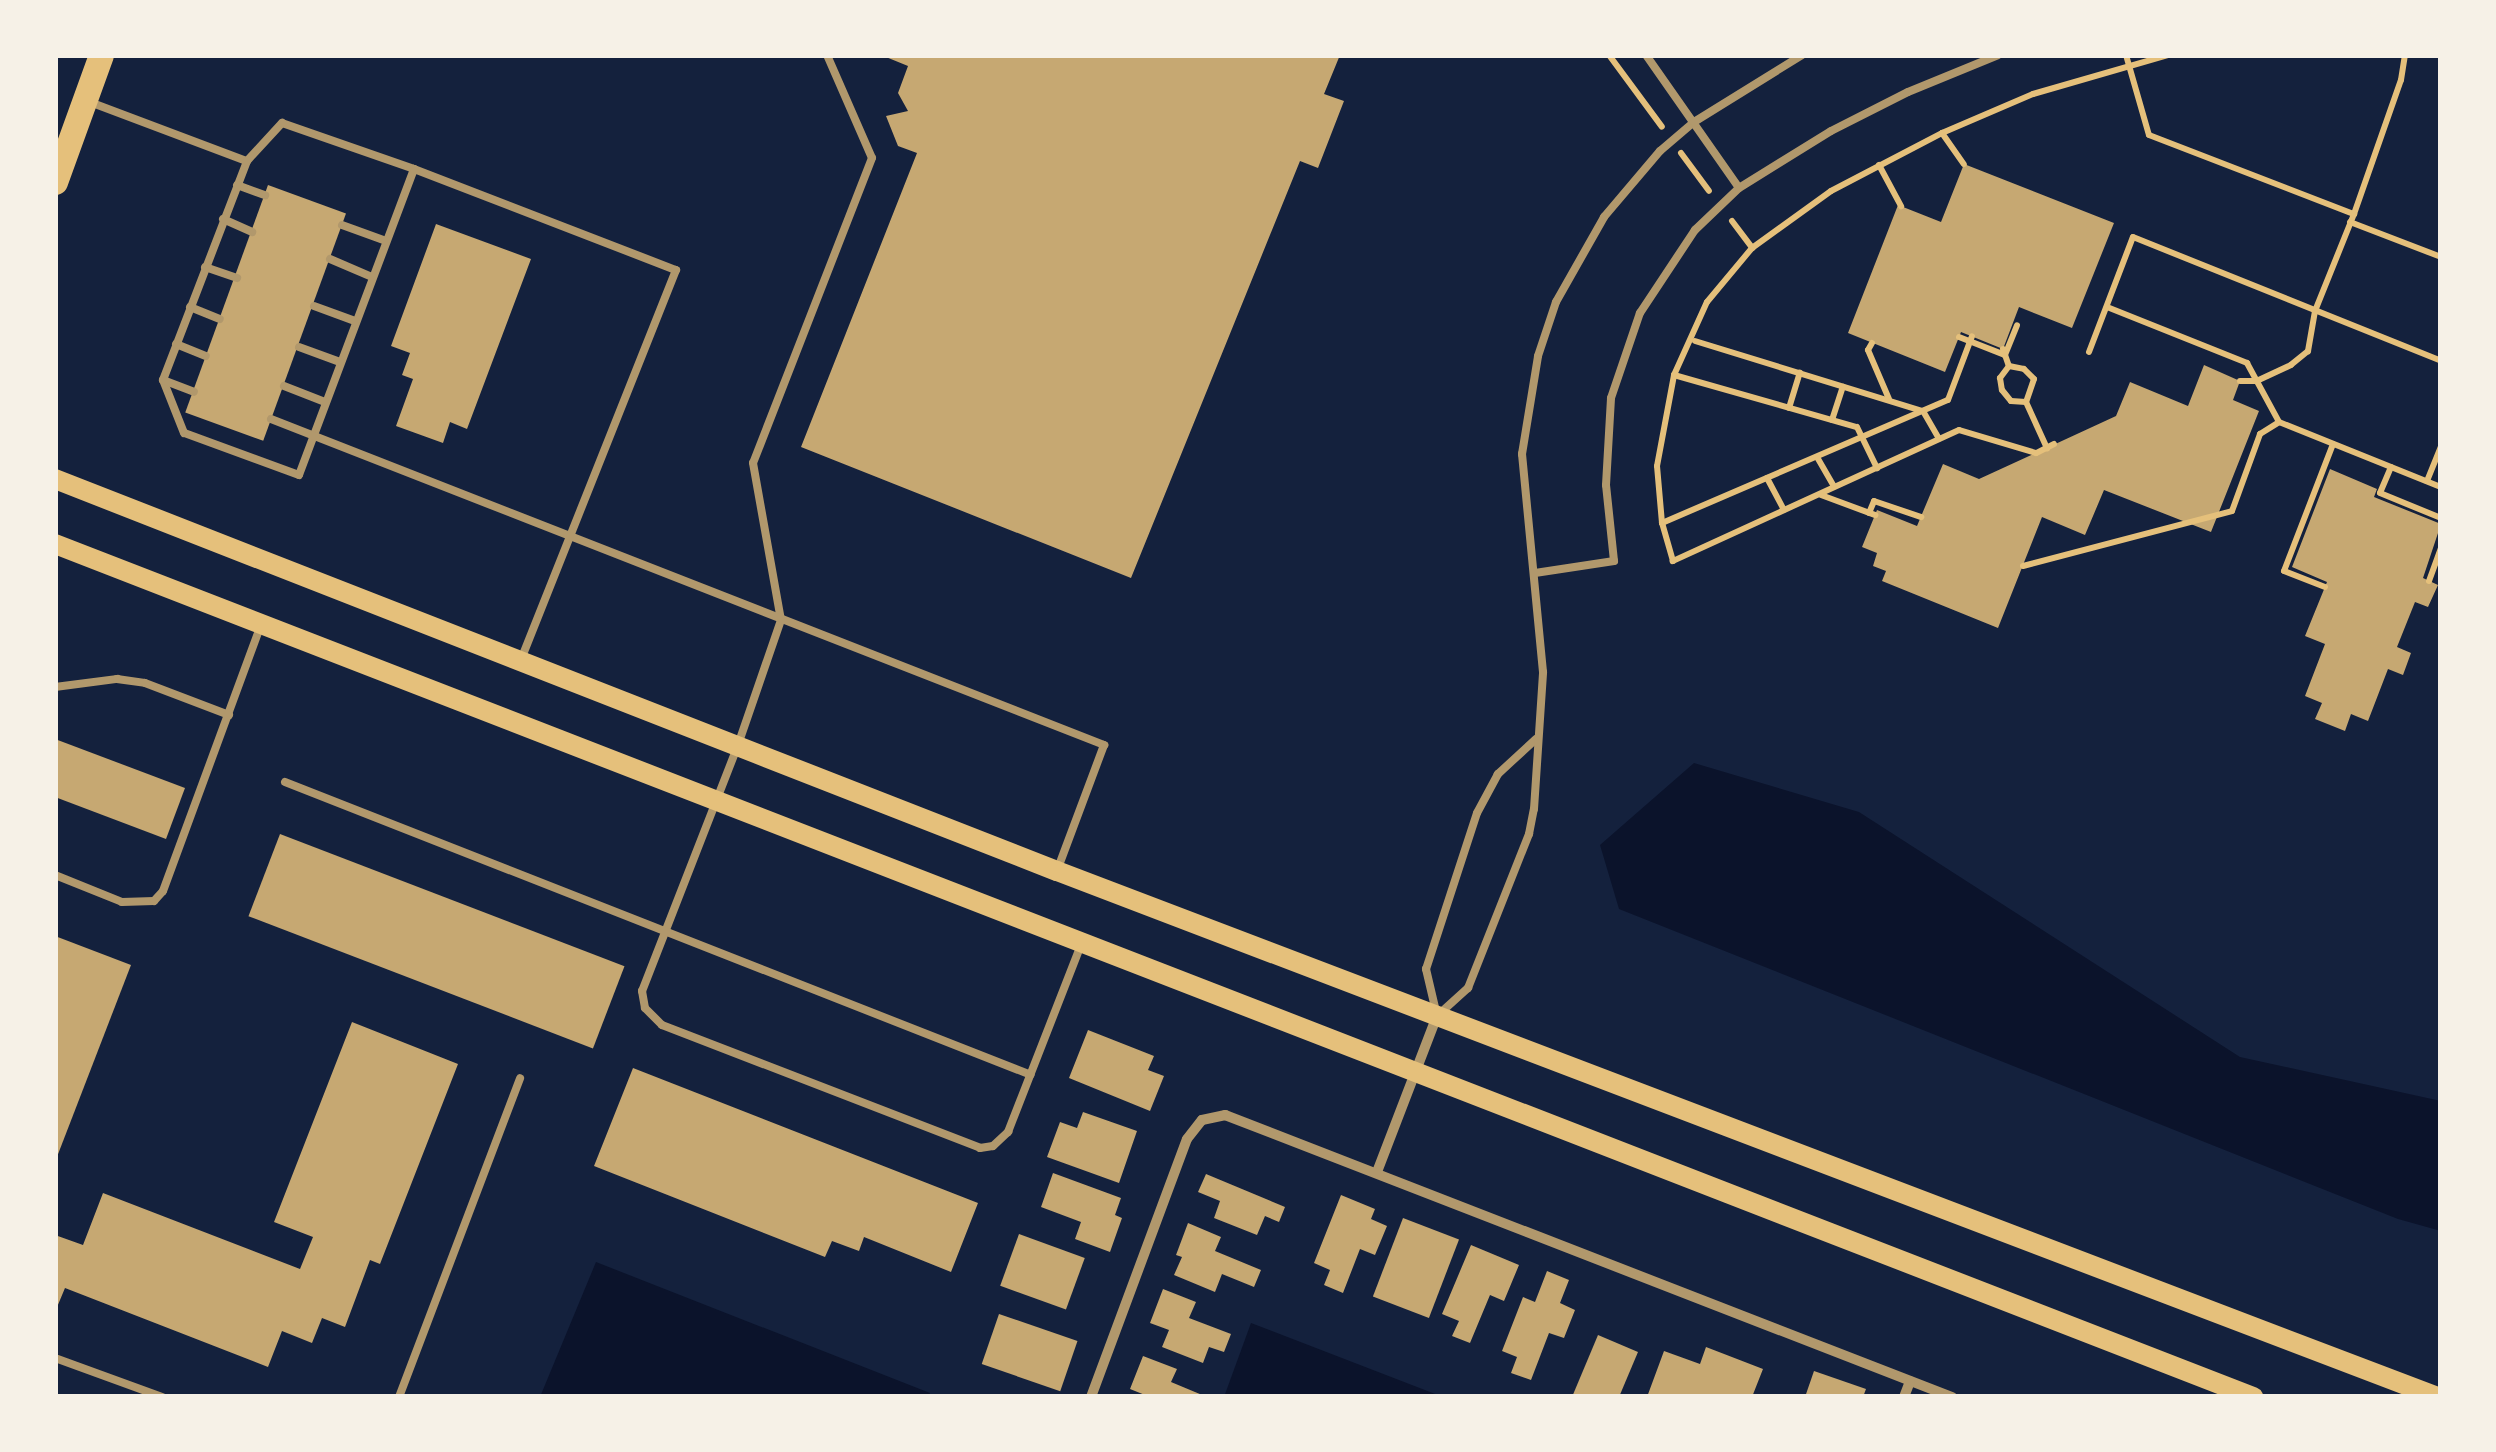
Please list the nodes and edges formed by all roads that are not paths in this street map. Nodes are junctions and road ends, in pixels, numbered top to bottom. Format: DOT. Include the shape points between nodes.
graph roads {
  1 [pos="101,55"];
  2 [pos="828,55"];
  3 [pos="1646,55"];
  4 [pos="1802,55"];
  5 [pos="1998,55"];
  6 [pos="84,100"];
  7 [pos="1694,122"];
  8 [pos="246,160"];
  9 [pos="414,168"];
  10 [pos="55,182"];
  11 [pos="237,185"];
  12 [pos="1739,188"];
  13 [pos="265,195"];
  14 [pos="224,219"];
  15 [pos="342,224"];
  16 [pos="252,232"];
  17 [pos="386,242"];
  18 [pos="330,260"];
  19 [pos="205,267"];
  20 [pos="372,277"];
  21 [pos="237,278"];
  22 [pos="314,306"];
  23 [pos="190,307"];
  24 [pos="220,319"];
  25 [pos="356,322"];
  26 [pos="176,344"];
  27 [pos="299,347"];
  28 [pos="206,356"];
  29 [pos="340,362"];
  30 [pos="164,380"];
  31 [pos="284,386"];
  32 [pos="194,392"];
  33 [pos="326,402"];
  34 [pos="271,419"];
  35 [pos="313,436"];
  36 [pos="55,478"];
  37 [pos="570,538"];
  38 [pos="55,544"];
  39 [pos="1535,574"];
  40 [pos="781,620"];
  41 [pos="261,625"];
  42 [pos="521,660"];
  43 [pos="55,687"];
  44 [pos="229,715"];
  45 [pos="1536,738"];
  46 [pos="738,745"];
  47 [pos="285,782"];
  48 [pos="717,803"];
  49 [pos="1057,871"];
  50 [pos="55,875"];
  51 [pos="666,930"];
  52 [pos="1081,945"];
  53 [pos="1437,1016"];
  54 [pos="1414,1074"];
  55 [pos="1031,1075"];
  56 [pos="520,1078"];
  57 [pos="1377,1172"];
  58 [pos="55,1358"];
  59 [pos="1910,1381"];
  60 [pos="162,1397"];
  61 [pos="399,1397"];
  62 [pos="1091,1397"];
  63 [pos="1904,1397"];
  64 [pos="1952,1397"];
  65 [pos="2253,1397"];
  66 [pos="2437,1397"];
  1 -- 6 [label="highway"];
  2 -- 40 [label="lane" via="872,158 753,463"];
  3 -- 7 [label="lane"];
  4 -- 7 [label="lane"];
  5 -- 12 [label="lane" via="1908,92"];
  6 -- 8 [label="lane"];
  6 -- 10 [label="highway"];
  7 -- 12 [label="lane"];
  7 -- 39 [label="lane" via="1604,217 1556,302 1538,356 1522,454"];
  8 -- 9 [label="lane" via="282,122"];
  8 -- 11 [label="lane"];
  9 -- 17 [label="lane"];
  9 -- 37 [label="lane" via="676,270"];
  11 -- 13 [label="lane"];
  11 -- 14 [label="lane"];
  12 -- 39 [label="lane" via="1695,230 1665,272 1624,352 1606,442 1614,561"];
  14 -- 16 [label="lane"];
  14 -- 19 [label="lane"];
  15 -- 17 [label="lane"];
  17 -- 20 [label="lane"];
  18 -- 20 [label="lane"];
  19 -- 21 [label="lane"];
  19 -- 23 [label="lane"];
  20 -- 25 [label="lane"];
  22 -- 25 [label="lane"];
  23 -- 24 [label="lane"];
  23 -- 26 [label="lane"];
  25 -- 29 [label="lane"];
  26 -- 28 [label="lane"];
  26 -- 30 [label="lane"];
  27 -- 29 [label="lane"];
  29 -- 33 [label="lane"];
  30 -- 32 [label="lane"];
  30 -- 35 [label="lane" via="184,434 298,475"];
  31 -- 33 [label="lane"];
  33 -- 35 [label="lane"];
  34 -- 35 [label="lane"];
  35 -- 37 [label="lane"];
  36 -- 42 [label="main road"];
  37 -- 40 [label="lane"];
  37 -- 42 [label="lane"];
  38 -- 41 [label="main road"];
  39 -- 45 [label="lane" via="1544,696"];
  40 -- 46 [label="lane"];
  40 -- 49 [label="lane" via="1104,745"];
  41 -- 44 [label="lane"];
  41 -- 48 [label="main road"];
  42 -- 46 [label="main road"];
  43 -- 44 [label="lane" via="117,679 145,683"];
  44 -- 50 [label="lane" via="173,872 154,901 122,902"];
  45 -- 53 [label="lane" via="1529,834 1468,988"];
  45 -- 53 [label="lane" via="1498,774 1477,813 1426,969"];
  46 -- 48 [label="lane"];
  46 -- 49 [label="main road"];
  47 -- 51 [label="lane"];
  48 -- 51 [label="lane"];
  48 -- 52 [label="main road"];
  49 -- 53 [label="main road"];
  51 -- 55 [label="lane"];
  51 -- 55 [label="lane" via="642,991 645,1008 662,1026 980,1148 1002,1141"];
  52 -- 54 [label="main road"];
  52 -- 55 [label="lane"];
  53 -- 54 [label="street"];
  53 -- 66 [label="main road"];
  54 -- 57 [label="street"];
  54 -- 65 [label="main road"];
  56 -- 61 [label="lane"];
  57 -- 59 [label="street"];
  57 -- 62 [label="street" via="1225,1115 1202,1120 1187,1139"];
  58 -- 60 [label="lane"];
  59 -- 63 [label="street"];
  59 -- 64 [label="street"];
}
